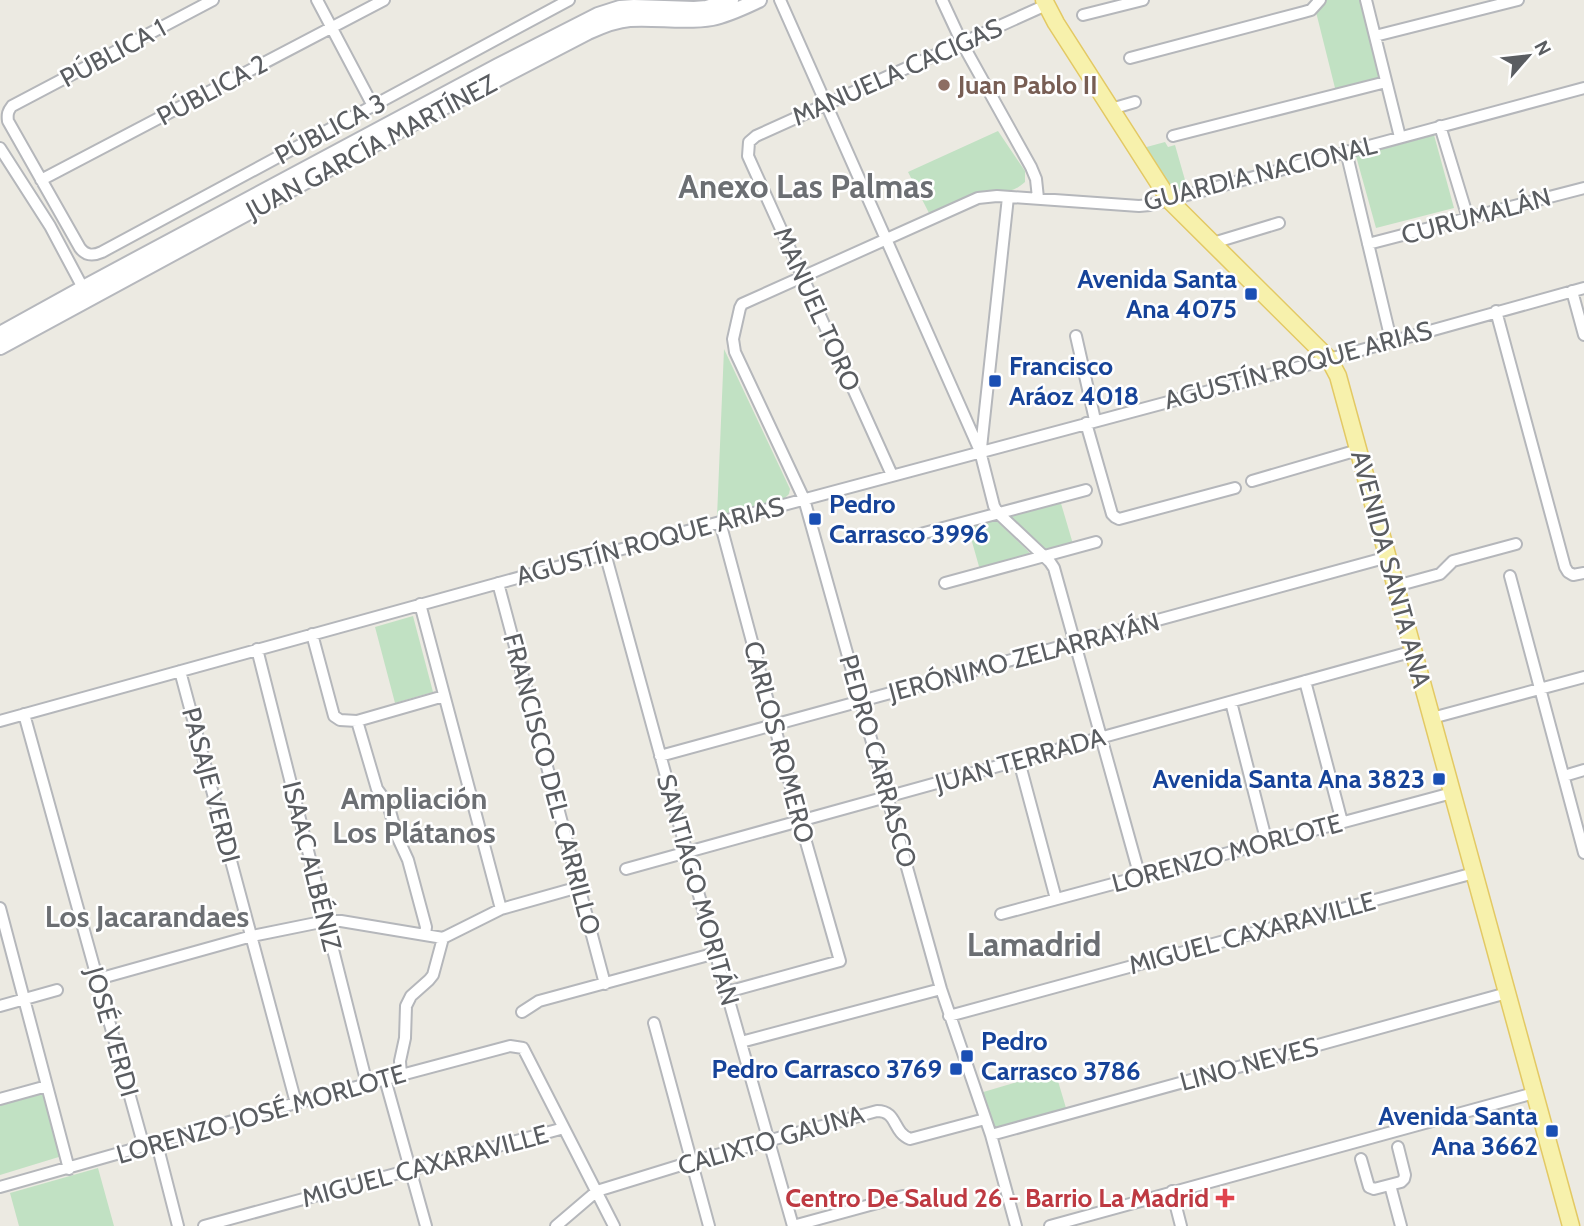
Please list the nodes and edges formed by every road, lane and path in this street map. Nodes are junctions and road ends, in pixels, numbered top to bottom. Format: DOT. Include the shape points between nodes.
graph roads {
  1 [pos="213,0"];
  2 [pos="317,0"];
  3 [pos="384,0"];
  4 [pos="731,0"];
  5 [pos="759,0"];
  6 [pos="780,0"];
  7 [pos="942,0"];
  8 [pos="1143,0"];
  9 [pos="1320,0"];
  10 [pos="1367,0"];
  11 [pos="1518,0"];
  12 [pos="567,1"];
  13 [pos="1045,3"];
  14 [pos="1083,15"];
  15 [pos="331,27"];
  16 [pos="1375,36"];
  17 [pos="962,43"];
  18 [pos="1130,58"];
  19 [pos="1386,82"];
  20 [pos="1584,88"];
  21 [pos="1135,102"];
  22 [pos="827,104"];
  23 [pos="373,106"];
  24 [pos="1111,109"];
  25 [pos="1440,126"];
  26 [pos="1173,136"];
  27 [pos="1399,137"];
  28 [pos="749,142"];
  29 [pos="0,148"];
  30 [pos="1346,151"];
  31 [pos="41,180"];
  32 [pos="1584,188"];
  33 [pos="1008,197"];
  34 [pos="1038,198"];
  35 [pos="1170,201"];
  36 [pos="1468,218"];
  37 [pos="1279,223"];
  38 [pos="886,238"];
  39 [pos="1213,243"];
  40 [pos="1368,244"];
  41 [pos="802,276"];
  42 [pos="83,288"];
  43 [pos="1578,289"];
  44 [pos="742,304"];
  45 [pos="1496,312"];
  46 [pos="0,334"];
  47 [pos="1584,334"];
  48 [pos="1076,336"];
  49 [pos="1391,340"];
  50 [pos="0,347"];
  51 [pos="1329,359"];
  52 [pos="1091,421"];
  53 [pos="1358,450"];
  54 [pos="980,451"];
  55 [pos="892,475"];
  56 [pos="1252,481"];
  57 [pos="1235,488"];
  58 [pos="1086,490"];
  59 [pos="804,499"];
  60 [pos="998,513"];
  61 [pos="720,522"];
  62 [pos="913,536"];
  63 [pos="1096,542"];
  64 [pos="1516,544"];
  65 [pos="605,553"];
  66 [pos="1043,556"];
  67 [pos="1388,557"];
  68 [pos="1582,573"];
  69 [pos="1510,576"];
  70 [pos="498,583"];
  71 [pos="945,583"];
  72 [pos="1396,586"];
  73 [pos="420,604"];
  74 [pos="312,634"];
  75 [pos="1074,643"];
  76 [pos="257,649"];
  77 [pos="1414,651"];
  78 [pos="180,671"];
  79 [pos="1584,677"];
  80 [pos="1305,681"];
  81 [pos="1541,689"];
  82 [pos="444,696"];
  83 [pos="861,701"];
  84 [pos="1230,702"];
  85 [pos="24,714"];
  86 [pos="1432,718"];
  87 [pos="0,721"];
  88 [pos="357,721"];
  89 [pos="775,725"];
  90 [pos="1101,738"];
  91 [pos="660,756"];
  92 [pos="1019,761"];
  93 [pos="1584,771"];
  94 [pos="1564,776"];
  95 [pos="1452,793"];
  96 [pos="888,797"];
  97 [pos="800,821"];
  98 [pos="1342,822"];
  99 [pos="1267,843"];
  100 [pos="687,853"];
  101 [pos="1584,853"];
  102 [pos="626,869"];
  103 [pos="1474,873"];
  104 [pos="1140,877"];
  105 [pos="579,887"];
  106 [pos="1056,899"];
  107 [pos="0,908"];
  108 [pos="501,909"];
  109 [pos="1001,914"];
  110 [pos="326,921"];
  111 [pos="2,922"];
  112 [pos="425,935"];
  113 [pos="252,936"];
  114 [pos="443,938"];
  115 [pos="716,953"];
  116 [pos="98,979"];
  117 [pos="605,984"];
  118 [pos="941,989"];
  119 [pos="57,990"];
  120 [pos="727,992"];
  121 [pos="1507,993"];
  122 [pos="24,999"];
  123 [pos="0,1006"];
  124 [pos="522,1012"];
  125 [pos="949,1016"];
  126 [pos="654,1023"];
  127 [pos="741,1042"];
  128 [pos="401,1075"];
  129 [pos="385,1079"];
  130 [pos="367,1084"];
  131 [pos="47,1086"];
  132 [pos="1534,1093"];
  133 [pos="0,1099"];
  134 [pos="296,1103"];
  135 [pos="985,1119"];
  136 [pos="564,1128"];
  137 [pos="990,1135"];
  138 [pos="769,1140"];
  139 [pos="157,1143"];
  140 [pos="144,1147"];
  141 [pos="1398,1147"];
  142 [pos="1361,1159"];
  143 [pos="691,1162"];
  144 [pos="69,1169"];
  145 [pos="410,1169"];
  146 [pos="1390,1185"];
  147 [pos="0,1187"];
  148 [pos="597,1191"];
  149 [pos="1172,1191"];
  150 [pos="903,1196"];
  151 [pos="178,1226"];
  152 [pos="205,1226"];
  153 [pos="426,1226"];
  154 [pos="556,1226"];
  155 [pos="614,1226"];
  156 [pos="709,1226"];
  157 [pos="793,1226"];
  158 [pos="1016,1226"];
  159 [pos="1050,1226"];
  160 [pos="1181,1226"];
  161 [pos="1401,1226"];
  162 [pos="1571,1226"];
  1 -- 31 [label="street, PÚBLICA 1" via="12,106 8,121"];
  2 -- 15 [label="street"];
  3 -- 15 [label="street, PÚBLICA 2"];
  4 -- 42 [label="main road, JUAN GARCÍA MARTÍNEZ" via="707,8 634,7 598,15"];
  5 -- 50 [label="main road, JUAN GARCÍA MARTÍNEZ" via="712,18 628,19 588,32"];
  6 -- 22 [label="street"];
  7 -- 17 [label="street"];
  8 -- 14 [label="street"];
  9 -- 18 [label="street" via="1304,12"];
  10 -- 16 [label="street"];
  11 -- 16 [label="street"];
  12 -- 23 [label="street, PÚBLICA 3"];
  13 -- 17 [label="street, MANUELA CACIGAS"];
  13 -- 24 [label="main road, AVENIDA SANTA ANA"];
  15 -- 23 [label="street"];
  15 -- 31 [label="street, PÚBLICA 2"];
  16 -- 19 [label="street"];
  17 -- 22 [label="street, MANUELA CACIGAS"];
  17 -- 34 [label="street" via="1031,167"];
  19 -- 26 [label="street"];
  19 -- 27 [label="street"];
  20 -- 25 [label="street, GUARDIA NACIONAL"];
  21 -- 24 [label="street"];
  22 -- 28 [label="street, MANUELA CACIGAS"];
  22 -- 38 [label="street"];
  23 -- 31 [label="street, PÚBLICA 3" via="89,255 79,248"];
  24 -- 35 [label="main road, AVENIDA SANTA ANA"];
  25 -- 27 [label="street, GUARDIA NACIONAL"];
  25 -- 36 [label="street"];
  27 -- 30 [label="street, GUARDIA NACIONAL"];
  28 -- 41 [label="street, MANUEL TORO" via="748,156"];
  29 -- 42 [label="street"];
  30 -- 35 [label="street, GUARDIA NACIONAL"];
  30 -- 40 [label="street"];
  32 -- 36 [label="street, CURUMALÁN"];
  33 -- 34 [label="street, GUARDIA NACIONAL"];
  33 -- 38 [label="street, GUARDIA NACIONAL" via="978,198"];
  33 -- 54 [label="street"];
  34 -- 35 [label="street, GUARDIA NACIONAL" via="1139,206"];
  35 -- 39 [label="main road, AVENIDA SANTA ANA"];
  36 -- 40 [label="street, CURUMALÁN"];
  37 -- 39 [label="street"];
  38 -- 41 [label="street, GUARDIA NACIONAL"];
  38 -- 54 [label="street"];
  39 -- 51 [label="main road, AVENIDA SANTA ANA"];
  40 -- 49 [label="street"];
  41 -- 44 [label="street, GUARDIA NACIONAL"];
  41 -- 55 [label="street, MANUEL TORO"];
  42 -- 46 [label="main road, JUAN GARCÍA MARTÍNEZ"];
  43 -- 45 [label="street, AGUSTÍN ROQUE ARIAS"];
  43 -- 47 [label="street"];
  44 -- 59 [label="street, PEDRO CARRASCO" via="733,339 735,352"];
  45 -- 49 [label="street, AGUSTÍN ROQUE ARIAS"];
  45 -- 68 [label="street" via="1565,567 1573,575"];
  48 -- 52 [label="street"];
  49 -- 51 [label="street, AGUSTÍN ROQUE ARIAS"];
  51 -- 52 [label="street, AGUSTÍN ROQUE ARIAS"];
  51 -- 53 [label="main road, AVENIDA SANTA ANA"];
  52 -- 54 [label="street, AGUSTÍN ROQUE ARIAS"];
  52 -- 57 [label="street" via="1116,518"];
  53 -- 56 [label="street"];
  53 -- 67 [label="main road, AVENIDA SANTA ANA"];
  54 -- 55 [label="street, AGUSTÍN ROQUE ARIAS"];
  54 -- 60 [label="street"];
  55 -- 59 [label="street, AGUSTÍN ROQUE ARIAS"];
  58 -- 60 [label="street"];
  59 -- 61 [label="street, AGUSTÍN ROQUE ARIAS"];
  59 -- 83 [label="street, PEDRO CARRASCO"];
  60 -- 62 [label="street"];
  60 -- 66 [label="street"];
  61 -- 65 [label="street, AGUSTÍN ROQUE ARIAS"];
  61 -- 89 [label="street, CARLOS ROMERO"];
  63 -- 66 [label="street"];
  64 -- 72 [label="street" via="1453,561 1440,574"];
  65 -- 70 [label="street, AGUSTÍN ROQUE ARIAS"];
  65 -- 91 [label="street, SANTIAGO MORITÁN"];
  66 -- 71 [label="street"];
  66 -- 75 [label="street" via="1054,568"];
  67 -- 72 [label="main road, AVENIDA SANTA ANA"];
  67 -- 75 [label="street, JERÓNIMO ZELARRAYÁN"];
  69 -- 81 [label="street"];
  70 -- 73 [label="street, AGUSTÍN ROQUE ARIAS"];
  70 -- 105 [label="street, FRANCISCO DEL CARRILLO"];
  72 -- 77 [label="main road, AVENIDA SANTA ANA"];
  73 -- 74 [label="street, AGUSTÍN ROQUE ARIAS"];
  73 -- 82 [label="street"];
  74 -- 76 [label="street, AGUSTÍN ROQUE ARIAS"];
  74 -- 88 [label="street" via="334,716"];
  75 -- 83 [label="street, JERÓNIMO ZELARRAYÁN"];
  75 -- 90 [label="street"];
  76 -- 78 [label="street, AGUSTÍN ROQUE ARIAS"];
  76 -- 110 [label="street, ISAAC ALBÉNIZ"];
  77 -- 80 [label="street, JUAN TERRADA"];
  77 -- 86 [label="main road, AVENIDA SANTA ANA"];
  78 -- 85 [label="street, AGUSTÍN ROQUE ARIAS"];
  78 -- 113 [label="street, PASAJE VERDI"];
  79 -- 81 [label="street"];
  80 -- 84 [label="street, JUAN TERRADA"];
  80 -- 98 [label="street"];
  81 -- 86 [label="street"];
  81 -- 94 [label="street"];
  82 -- 88 [label="street"];
  82 -- 108 [label="street"];
  83 -- 89 [label="street, JERÓNIMO ZELARRAYÁN"];
  83 -- 96 [label="street, PEDRO CARRASCO"];
  84 -- 90 [label="street, JUAN TERRADA"];
  84 -- 99 [label="street"];
  85 -- 87 [label="street, AGUSTÍN ROQUE ARIAS"];
  85 -- 116 [label="street, JOSÉ VERDI"];
  86 -- 95 [label="main road, AVENIDA SANTA ANA"];
  88 -- 112 [label="street" via="377,789 388,804 408,860"];
  89 -- 91 [label="street, JERÓNIMO ZELARRAYÁN"];
  89 -- 97 [label="street, CARLOS ROMERO"];
  90 -- 92 [label="street, JUAN TERRADA"];
  90 -- 104 [label="street"];
  91 -- 100 [label="street, SANTIAGO MORITÁN"];
  92 -- 96 [label="street, JUAN TERRADA"];
  92 -- 106 [label="street"];
  93 -- 94 [label="street"];
  94 -- 101 [label="street"];
  95 -- 98 [label="street, LORENZO MORLOTE"];
  95 -- 103 [label="main road, AVENIDA SANTA ANA"];
  96 -- 97 [label="street, JUAN TERRADA"];
  96 -- 118 [label="street, PEDRO CARRASCO"];
  97 -- 100 [label="street, JUAN TERRADA"];
  97 -- 120 [label="street, CARLOS ROMERO" via="840,961"];
  98 -- 99 [label="street, LORENZO MORLOTE"];
  99 -- 104 [label="street, LORENZO MORLOTE"];
  100 -- 102 [label="street, JUAN TERRADA"];
  100 -- 115 [label="street, SANTIAGO MORITÁN"];
  103 -- 121 [label="main road, AVENIDA SANTA ANA"];
  103 -- 125 [label="street, MIGUEL CAXARAVILLE"];
  104 -- 106 [label="street, LORENZO MORLOTE"];
  105 -- 108 [label="street"];
  105 -- 117 [label="street, FRANCISCO DEL CARRILLO"];
  106 -- 109 [label="street, LORENZO MORLOTE"];
  107 -- 111 [label="street"];
  108 -- 114 [label="street"];
  110 -- 112 [label="street"];
  110 -- 113 [label="street"];
  110 -- 130 [label="street, ISAAC ALBÉNIZ"];
  111 -- 122 [label="street"];
  112 -- 114 [label="street"];
  113 -- 116 [label="street"];
  113 -- 134 [label="street, PASAJE VERDI"];
  114 -- 128 [label="street" via="433,975 406,1006"];
  115 -- 117 [label="street"];
  115 -- 120 [label="street, SANTIAGO MORITÁN"];
  116 -- 140 [label="street, JOSÉ VERDI"];
  117 -- 124 [label="street" via="540,1001"];
  118 -- 125 [label="street, PEDRO CARRASCO"];
  118 -- 127 [label="street"];
  119 -- 122 [label="street"];
  120 -- 127 [label="street, SANTIAGO MORITÁN"];
  121 -- 132 [label="main road, AVENIDA SANTA ANA"];
  121 -- 137 [label="street, LINO NEVES"];
  122 -- 123 [label="street"];
  122 -- 131 [label="street"];
  125 -- 135 [label="street, PEDRO CARRASCO"];
  126 -- 143 [label="street"];
  127 -- 138 [label="street, SANTIAGO MORITÁN"];
  128 -- 129 [label="street, LORENZO JOSÉ MORLOTE"];
  128 -- 136 [label="street, LORENZO JOSÉ MORLOTE" via="510,1046 523,1048"];
  129 -- 130 [label="street, LORENZO JOSÉ MORLOTE"];
  129 -- 145 [label="street"];
  130 -- 134 [label="street, LORENZO JOSÉ MORLOTE"];
  131 -- 133 [label="street"];
  131 -- 144 [label="street"];
  132 -- 149 [label="street"];
  132 -- 162 [label="main road, AVENIDA SANTA ANA"];
  134 -- 139 [label="street, LORENZO JOSÉ MORLOTE"];
  135 -- 137 [label="street, PEDRO CARRASCO"];
  135 -- 138 [label="street, CALIXTO GAUNA" via="910,1139 883,1110"];
  136 -- 145 [label="street, MIGUEL CAXARAVILLE"];
  136 -- 148 [label="street"];
  137 -- 158 [label="street, PEDRO CARRASCO"];
  138 -- 143 [label="street, CALIXTO GAUNA"];
  138 -- 157 [label="street, SANTIAGO MORITÁN"];
  139 -- 140 [label="street, LORENZO JOSÉ MORLOTE"];
  139 -- 151 [label="street"];
  140 -- 144 [label="street, LORENZO JOSÉ MORLOTE"];
  141 -- 146 [label="street" via="1405,1179"];
  142 -- 146 [label="street" via="1369,1187"];
  143 -- 148 [label="street, CALIXTO GAUNA"];
  143 -- 156 [label="street"];
  144 -- 147 [label="street, LORENZO JOSÉ MORLOTE"];
  145 -- 152 [label="street, MIGUEL CAXARAVILLE"];
  145 -- 153 [label="street"];
  146 -- 161 [label="street"];
  148 -- 154 [label="street, CALIXTO GAUNA"];
  148 -- 155 [label="street"];
  149 -- 159 [label="street"];
  149 -- 160 [label="street"];
  150 -- 157 [label="street"];
}
